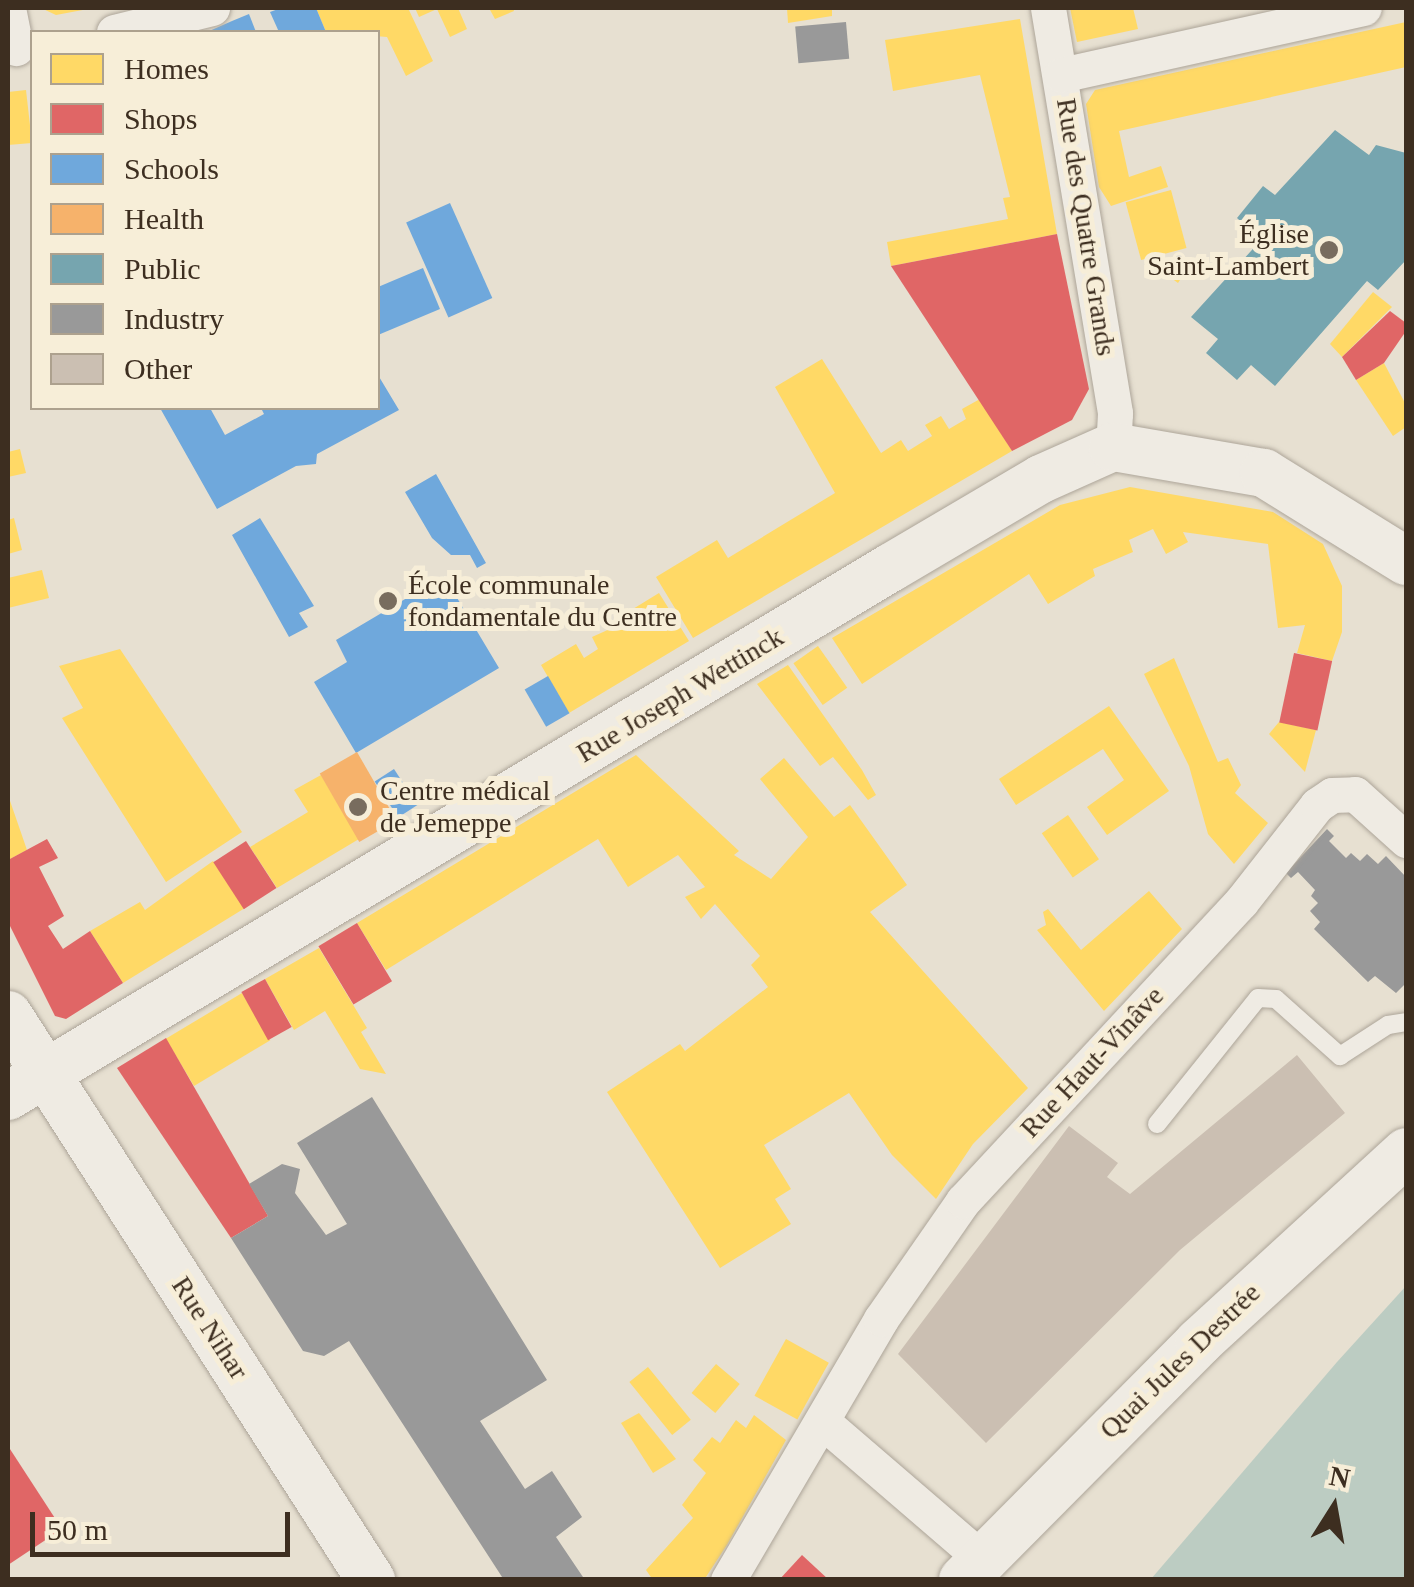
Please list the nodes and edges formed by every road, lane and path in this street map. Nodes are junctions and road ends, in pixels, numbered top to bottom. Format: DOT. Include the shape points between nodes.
graph roads {
  1 [pos="8,8"];
  2 [pos="212,8"];
  3 [pos="1048,8"];
  4 [pos="1364,8"];
  5 [pos="122,30"];
  6 [pos="19,48"];
  7 [pos="1061,76"];
  8 [pos="1113,447"];
  9 [pos="1406,560"];
  10 [pos="1406,840"];
  11 [pos="8,1014"];
  12 [pos="1406,1022"];
  13 [pos="27,1087"];
  14 [pos="1157,1124"];
  15 [pos="1406,1152"];
  16 [pos="822,1422"];
  17 [pos="973,1569"];
  18 [pos="371,1580"];
  19 [pos="728,1580"];
  1 -- 6 [label="street"];
  2 -- 5 [label="street"];
  3 -- 7 [label="street, Rue des Quatre Grands"];
  4 -- 7 [label="street"];
  7 -- 8 [label="street, Rue des Quatre Grands" via="1116,413"];
  8 -- 9 [label="street" via="1264,473"];
  8 -- 13 [label="street, Rue Joseph Wettinck" via="1041,480 890,568"];
  10 -- 16 [label="street, Rue Haut-Vinâve" via="1355,794 1332,795 1317,805 1231,912 963,1201 898,1292"];
  11 -- 13 [label="street, Rue Nihar"];
  12 -- 14 [label="lane" via="1388,1024 1340,1056 1276,999 1258,998"];
  13 -- 18 [label="street, Rue Nihar"];
  15 -- 17 [label="street, Quai Jules Destrée" via="1242,1301"];
  16 -- 17 [label="street"];
  16 -- 19 [label="street, Rue Haut-Vinâve"];
}
